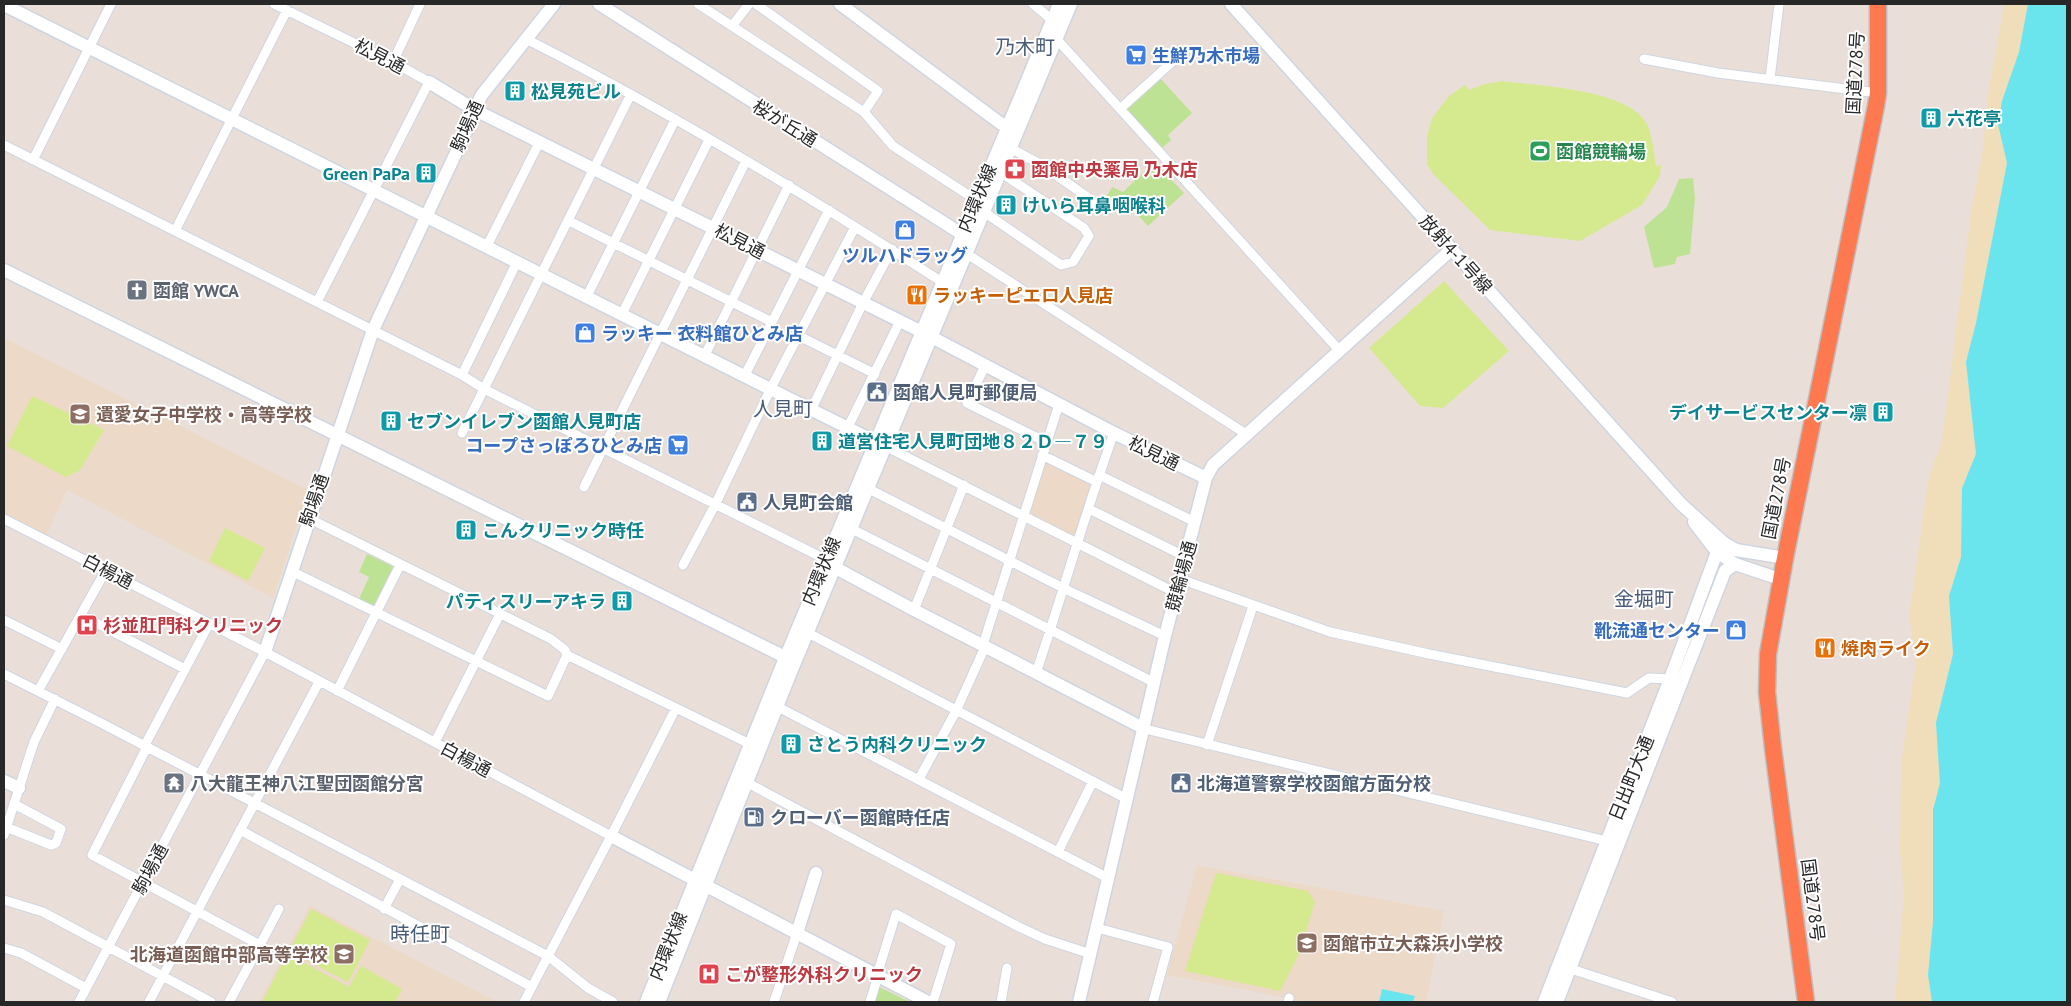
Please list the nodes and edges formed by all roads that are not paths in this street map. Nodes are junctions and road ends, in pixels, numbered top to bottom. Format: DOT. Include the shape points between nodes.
graph roads {
  1 [pos="112,4"];
  2 [pos="274,4"];
  3 [pos="420,4"];
  4 [pos="554,4"];
  5 [pos="599,4"];
  6 [pos="698,4"];
  7 [pos="749,4"];
  8 [pos="756,4"];
  9 [pos="840,4"];
  10 [pos="1033,4"];
  11 [pos="1059,4"];
  12 [pos="1071,4"];
  13 [pos="1231,4"];
  14 [pos="1779,4"];
  15 [pos="1878,4"];
  16 [pos="4,6"];
  17 [pos="287,10"];
  18 [pos="732,26"];
  19 [pos="1052,29"];
  20 [pos="526,39"];
  21 [pos="89,48"];
  22 [pos="1181,54"];
  23 [pos="1644,60"];
  24 [pos="392,62"];
  25 [pos="1770,79"];
  26 [pos="429,82"];
  27 [pos="1878,92"];
  28 [pos="630,96"];
  29 [pos="1121,108"];
  30 [pos="475,110"];
  31 [pos="864,112"];
  32 [pos="231,119"];
  33 [pos="675,120"];
  34 [pos="1012,129"];
  35 [pos="709,140"];
  36 [pos="540,141"];
  37 [pos="4,145"];
  38 [pos="1010,148"];
  39 [pos="33,160"];
  40 [pos="746,161"];
  41 [pos="595,169"];
  42 [pos="1000,172"];
  43 [pos="789,185"];
  44 [pos="374,191"];
  45 [pos="640,192"];
  46 [pos="976,200"];
  47 [pos="1096,204"];
  48 [pos="674,209"];
  49 [pos="829,210"];
  50 [pos="984,212"];
  51 [pos="425,215"];
  52 [pos="569,221"];
  53 [pos="855,226"];
  54 [pos="713,228"];
  55 [pos="175,231"];
  56 [pos="967,237"];
  57 [pos="613,244"];
  58 [pos="487,246"];
  59 [pos="892,249"];
  60 [pos="1452,249"];
  61 [pos="757,250"];
  62 [pos="966,254"];
  63 [pos="648,261"];
  64 [pos="517,262"];
  65 [pos="4,270"];
  66 [pos="799,271"];
  67 [pos="543,274"];
  68 [pos="687,280"];
  69 [pos="942,282"];
  70 [pos="825,284"];
  71 [pos="587,296"];
  72 [pos="317,302"];
  73 [pos="732,303"];
  74 [pos="863,303"];
  75 [pos="622,314"];
  76 [pos="772,322"];
  77 [pos="900,322"];
  78 [pos="373,330"];
  79 [pos="661,333"];
  80 [pos="927,334"];
  81 [pos="799,336"];
  82 [pos="1339,350"];
  83 [pos="705,355"];
  84 [pos="837,355"];
  85 [pos="985,366"];
  86 [pos="874,374"];
  87 [pos="462,375"];
  88 [pos="745,376"];
  89 [pos="771,388"];
  90 [pos="484,390"];
  91 [pos="1059,404"];
  92 [pos="812,408"];
  93 [pos="848,427"];
  94 [pos="462,433"];
  95 [pos="1114,433"];
  96 [pos="1246,434"];
  97 [pos="336,436"];
  98 [pos="1046,442"];
  99 [pos="881,444"];
  100 [pos="603,448"];
  101 [pos="1042,455"];
  102 [pos="1098,478"];
  103 [pos="1206,478"];
  104 [pos="964,485"];
  105 [pos="584,487"];
  106 [pos="868,489"];
  107 [pos="1681,504"];
  108 [pos="715,505"];
  109 [pos="1089,509"];
  110 [pos="1024,516"];
  111 [pos="308,518"];
  112 [pos="4,519"];
  113 [pos="1195,522"];
  114 [pos="947,528"];
  115 [pos="852,529"];
  116 [pos="1078,543"];
  117 [pos="1717,552"];
  118 [pos="1186,557"];
  119 [pos="1785,558"];
  120 [pos="1010,560"];
  121 [pos="1735,564"];
  122 [pos="400,565"];
  123 [pos="683,565"];
  124 [pos="830,565"];
  125 [pos="931,568"];
  126 [pos="106,570"];
  127 [pos="291,572"];
  128 [pos="1180,579"];
  129 [pos="1780,579"];
  130 [pos="1065,589"];
  131 [pos="1176,593"];
  132 [pos="997,602"];
  133 [pos="1253,606"];
  134 [pos="914,610"];
  135 [pos="377,614"];
  136 [pos="500,614"];
  137 [pos="81,615"];
  138 [pos="4,620"];
  139 [pos="209,624"];
  140 [pos="1051,631"];
  141 [pos="808,633"];
  142 [pos="1165,636"];
  143 [pos="984,646"];
  144 [pos="62,649"];
  145 [pos="265,652"];
  146 [pos="567,655"];
  147 [pos="790,660"];
  148 [pos="477,661"];
  149 [pos="185,669"];
  150 [pos="1036,673"];
  151 [pos="4,674"];
  152 [pos="1670,679"];
  153 [pos="319,682"];
  154 [pos="1154,683"];
  155 [pos="38,691"];
  156 [pos="337,691"];
  157 [pos="55,699"];
  158 [pos="778,706"];
  159 [pos="676,708"];
  160 [pos="956,711"];
  161 [pos="1144,729"];
  162 [pos="435,742"];
  163 [pos="750,744"];
  164 [pos="1206,745"];
  165 [pos="146,746"];
  166 [pos="200,775"];
  167 [pos="920,779"];
  168 [pos="4,780"];
  169 [pos="742,780"];
  170 [pos="1093,781"];
  171 [pos="19,788"];
  172 [pos="1127,799"];
  173 [pos="254,803"];
  174 [pos="14,804"];
  175 [pos="240,830"];
  176 [pos="5,831"];
  177 [pos="611,836"];
  178 [pos="1612,843"];
  179 [pos="1058,852"];
  180 [pos="816,873"];
  181 [pos="1108,878"];
  182 [pos="400,879"];
  183 [pos="143,882"];
  184 [pos="701,883"];
  185 [pos="4,900"];
  186 [pos="384,908"];
  187 [pos="279,909"];
  188 [pos="197,911"];
  189 [pos="1097,928"];
  190 [pos="797,933"];
  191 [pos="260,945"];
  192 [pos="4,948"];
  193 [pos="108,948"];
  194 [pos="1092,954"];
  195 [pos="548,956"];
  196 [pos="1564,967"];
  197 [pos="1007,968"];
  198 [pos="877,976"];
  199 [pos="163,978"];
  200 [pos="532,987"];
  201 [pos="86,988"];
  202 [pos="79,1002"];
  203 [pos="149,1002"];
  204 [pos="211,1002"];
  205 [pos="229,1002"];
  206 [pos="524,1002"];
  207 [pos="613,1002"];
  208 [pos="646,1002"];
  209 [pos="659,1002"];
  210 [pos="774,1002"];
  211 [pos="870,1002"];
  212 [pos="928,1002"];
  213 [pos="933,1002"];
  214 [pos="1000,1002"];
  215 [pos="1080,1002"];
  216 [pos="1153,1002"];
  217 [pos="1544,1002"];
  218 [pos="1558,1002"];
  219 [pos="1672,1002"];
  220 [pos="1806,1002"];
  1 -- 21 [label="street"];
  2 -- 17 [label="street, 松見通"];
  3 -- 24 [label="street"];
  4 -- 20 [label="street, 駒場通"];
  5 -- 56 [label="street, 桜が丘通"];
  6 -- 18 [label="street"];
  7 -- 18 [label="street"];
  8 -- 31 [label="street" via="878,91"];
  9 -- 34 [label="street"];
  10 -- 19 [label="street"];
  11 -- 19 [label="street, 内環状線"];
  12 -- 19 [label="street, 内環状線"];
  13 -- 60 [label="street, 放射4-1号線"];
  14 -- 25 [label="street"];
  15 -- 27 [label="highway, 国道278号"];
  16 -- 21 [label="street"];
  17 -- 24 [label="street, 松見通"];
  17 -- 32 [label="street"];
  18 -- 31 [label="street"];
  19 -- 29 [label="street"];
  19 -- 34 [label="street, 内環状線"];
  20 -- 28 [label="street"];
  20 -- 30 [label="street, 駒場通" via="481,96"];
  21 -- 32 [label="street"];
  21 -- 39 [label="street"];
  22 -- 29 [label="street"];
  23 -- 25 [label="street"];
  24 -- 26 [label="street, 松見通"];
  25 -- 27 [label="street"];
  26 -- 30 [label="street, 松見通"];
  26 -- 44 [label="street"];
  27 -- 119 [label="highway, 国道278号"];
  28 -- 33 [label="street"];
  28 -- 41 [label="street"];
  29 -- 82 [label="street"];
  30 -- 36 [label="street, 松見通"];
  30 -- 51 [label="street, 駒場通"];
  31 -- 46 [label="street" via="893,146"];
  32 -- 44 [label="street"];
  32 -- 55 [label="street"];
  33 -- 35 [label="street"];
  33 -- 45 [label="street"];
  34 -- 38 [label="street, 内環状線"];
  34 -- 46 [label="street, 内環状線"];
  35 -- 40 [label="street"];
  35 -- 48 [label="street"];
  36 -- 41 [label="street, 松見通"];
  36 -- 58 [label="street"];
  37 -- 39 [label="street"];
  38 -- 42 [label="street, 内環状線"];
  38 -- 47 [label="street" via="1042,165"];
  39 -- 55 [label="street"];
  40 -- 43 [label="street"];
  40 -- 54 [label="street"];
  41 -- 45 [label="street, 松見通"];
  41 -- 52 [label="street"];
  42 -- 50 [label="street, 内環状線"];
  42 -- 50 [label="street" via="1084,228 1089,236 1073,262 1062,265"];
  43 -- 49 [label="street"];
  43 -- 61 [label="street"];
  44 -- 51 [label="street"];
  44 -- 72 [label="street"];
  45 -- 48 [label="street, 松見通"];
  45 -- 57 [label="street"];
  46 -- 56 [label="street, 内環状線"];
  48 -- 54 [label="street, 松見通"];
  48 -- 63 [label="street"];
  49 -- 53 [label="street"];
  49 -- 66 [label="street"];
  50 -- 56 [label="street, 内環状線"];
  51 -- 58 [label="street"];
  51 -- 78 [label="street, 駒場通"];
  52 -- 57 [label="street"];
  52 -- 67 [label="street"];
  53 -- 59 [label="street"];
  53 -- 70 [label="street"];
  54 -- 61 [label="street, 松見通"];
  54 -- 68 [label="street"];
  55 -- 72 [label="street"];
  56 -- 62 [label="street, 内環状線"];
  56 -- 69 [label="street, 内環状線"];
  57 -- 63 [label="street"];
  57 -- 71 [label="street"];
  58 -- 64 [label="street"];
  59 -- 69 [label="street"];
  59 -- 74 [label="street"];
  60 -- 82 [label="street, 競輪場通"];
  60 -- 107 [label="street, 放射4-1号線"];
  61 -- 66 [label="street, 松見通"];
  61 -- 73 [label="street"];
  62 -- 80 [label="street, 内環状線"];
  62 -- 96 [label="street"];
  63 -- 68 [label="street"];
  63 -- 75 [label="street"];
  64 -- 67 [label="street"];
  64 -- 87 [label="street"];
  65 -- 97 [label="street"];
  66 -- 70 [label="street, 松見通"];
  66 -- 76 [label="street"];
  67 -- 71 [label="street"];
  67 -- 90 [label="street"];
  68 -- 73 [label="street"];
  68 -- 79 [label="street"];
  69 -- 80 [label="street, 内環状線"];
  70 -- 74 [label="street, 松見通"];
  70 -- 81 [label="street"];
  71 -- 75 [label="street"];
  72 -- 78 [label="street"];
  73 -- 76 [label="street"];
  73 -- 83 [label="street"];
  74 -- 77 [label="street, 松見通"];
  74 -- 84 [label="street"];
  75 -- 79 [label="street"];
  76 -- 88 [label="street"];
  77 -- 80 [label="street, 松見通"];
  77 -- 86 [label="street"];
  78 -- 87 [label="street"];
  78 -- 97 [label="street, 駒場通"];
  79 -- 83 [label="street"];
  79 -- 100 [label="street"];
  80 -- 85 [label="street, 松見通"];
  80 -- 99 [label="street, 内環状線"];
  81 -- 84 [label="street"];
  81 -- 89 [label="street"];
  82 -- 96 [label="street, 競輪場通"];
  83 -- 88 [label="street"];
  84 -- 86 [label="street"];
  84 -- 92 [label="street"];
  85 -- 91 [label="street, 松見通"];
  85 -- 98 [label="street" via="967,403"];
  86 -- 93 [label="street"];
  87 -- 90 [label="street"];
  88 -- 89 [label="street"];
  89 -- 92 [label="street"];
  89 -- 108 [label="street"];
  90 -- 94 [label="street"];
  90 -- 100 [label="street"];
  91 -- 95 [label="street, 松見通"];
  91 -- 98 [label="street"];
  92 -- 93 [label="street"];
  93 -- 99 [label="street"];
  95 -- 102 [label="street"];
  95 -- 103 [label="street, 松見通"];
  96 -- 103 [label="street, 競輪場通" via="1213,465"];
  97 -- 111 [label="street, 駒場通"];
  97 -- 147 [label="street"];
  98 -- 101 [label="street"];
  99 -- 104 [label="street"];
  99 -- 106 [label="street, 内環状線"];
  99 -- 124 [label="street, 内環状線"];
  100 -- 105 [label="street"];
  100 -- 108 [label="street"];
  101 -- 102 [label="street"];
  101 -- 110 [label="street"];
  102 -- 109 [label="street"];
  102 -- 113 [label="street"];
  103 -- 113 [label="street, 競輪場通"];
  104 -- 110 [label="street"];
  104 -- 114 [label="street"];
  106 -- 114 [label="street"];
  106 -- 115 [label="street, 内環状線"];
  107 -- 117 [label="street, 放射4-1号線"];
  107 -- 119 [label="street, 放射4-1号線" via="1736,550"];
  108 -- 123 [label="street"];
  108 -- 124 [label="street" via="817,555"];
  109 -- 116 [label="street"];
  109 -- 118 [label="street"];
  110 -- 116 [label="street"];
  110 -- 120 [label="street"];
  111 -- 122 [label="street"];
  111 -- 127 [label="street, 駒場通"];
  112 -- 126 [label="street, 白楊通"];
  113 -- 118 [label="street, 競輪場通"];
  114 -- 120 [label="street"];
  114 -- 125 [label="street"];
  115 -- 124 [label="street, 内環状線"];
  115 -- 125 [label="street"];
  116 -- 130 [label="street"];
  116 -- 131 [label="street"];
  117 -- 121 [label="street, 放射4-1号線"];
  117 -- 152 [label="street, 日出町大通"];
  118 -- 128 [label="street, 競輪場通"];
  119 -- 129 [label="highway, 国道278号"];
  120 -- 130 [label="street"];
  120 -- 132 [label="street"];
  121 -- 129 [label="street, 放射4-1号線"];
  121 -- 178 [label="street, 日出町大通" via="1725,571"];
  122 -- 135 [label="street"];
  122 -- 136 [label="street"];
  124 -- 134 [label="street"];
  124 -- 141 [label="street, 内環状線"];
  124 -- 147 [label="street, 内環状線"];
  125 -- 132 [label="street"];
  125 -- 134 [label="street"];
  126 -- 137 [label="street"];
  126 -- 139 [label="street, 白楊通"];
  127 -- 135 [label="street"];
  127 -- 145 [label="street, 駒場通"];
  128 -- 131 [label="street, 競輪場通"];
  128 -- 133 [label="street"];
  129 -- 220 [label="highway, 国道278号" via="1768,654 1767,692"];
  130 -- 140 [label="street"];
  130 -- 142 [label="street"];
  131 -- 142 [label="street, 競輪場通"];
  132 -- 140 [label="street"];
  132 -- 143 [label="street"];
  133 -- 152 [label="street" via="1361,640 1627,693 1649,678"];
  133 -- 164 [label="street"];
  134 -- 143 [label="street"];
  135 -- 148 [label="street"];
  135 -- 156 [label="street"];
  136 -- 146 [label="street" via="551,639"];
  136 -- 148 [label="street"];
  137 -- 144 [label="street"];
  137 -- 149 [label="street"];
  138 -- 144 [label="street"];
  139 -- 145 [label="street, 白楊通"];
  139 -- 149 [label="street"];
  140 -- 150 [label="street"];
  140 -- 154 [label="street"];
  141 -- 147 [label="street, 内環状線"];
  141 -- 160 [label="street"];
  142 -- 154 [label="street, 競輪場通"];
  143 -- 150 [label="street"];
  143 -- 160 [label="street"];
  144 -- 155 [label="street"];
  145 -- 153 [label="street, 白楊通"];
  145 -- 166 [label="street, 駒場通"];
  146 -- 148 [label="street" via="548,696"];
  146 -- 159 [label="street"];
  147 -- 158 [label="street, 内環状線"];
  147 -- 163 [label="street, 内環状線"];
  148 -- 162 [label="street"];
  149 -- 165 [label="street"];
  150 -- 161 [label="street"];
  151 -- 155 [label="street"];
  152 -- 178 [label="street, 日出町大通"];
  153 -- 156 [label="street, 白楊通"];
  153 -- 173 [label="street"];
  154 -- 161 [label="street, 競輪場通"];
  155 -- 157 [label="street"];
  156 -- 162 [label="street, 白楊通"];
  157 -- 165 [label="street"];
  157 -- 171 [label="street" via="34,742"];
  158 -- 167 [label="street"];
  158 -- 169 [label="street, 内環状線"];
  159 -- 163 [label="street"];
  159 -- 177 [label="street"];
  160 -- 167 [label="street"];
  160 -- 170 [label="street"];
  161 -- 164 [label="street"];
  161 -- 172 [label="street, 競輪場通"];
  162 -- 177 [label="street, 白楊通"];
  163 -- 169 [label="street, 内環状線"];
  164 -- 178 [label="street"];
  165 -- 166 [label="street"];
  165 -- 183 [label="street" via="92,855"];
  166 -- 173 [label="street"];
  166 -- 183 [label="street, 駒場通"];
  167 -- 179 [label="street"];
  168 -- 171 [label="street"];
  169 -- 184 [label="street, 内環状線"];
  169 -- 194 [label="street" via="1017,926"];
  170 -- 172 [label="street"];
  170 -- 179 [label="street"];
  171 -- 174 [label="street"];
  172 -- 181 [label="street, 競輪場通"];
  173 -- 175 [label="street"];
  173 -- 182 [label="street"];
  174 -- 176 [label="street"];
  174 -- 176 [label="street" via="61,828 56,843 51,846"];
  175 -- 186 [label="street"];
  175 -- 188 [label="street"];
  177 -- 184 [label="street, 白楊通"];
  177 -- 195 [label="street"];
  178 -- 196 [label="street, 日出町大通"];
  179 -- 181 [label="street"];
  180 -- 190 [label="street"];
  181 -- 189 [label="street, 競輪場通"];
  182 -- 186 [label="street"];
  182 -- 195 [label="street"];
  183 -- 188 [label="street"];
  183 -- 193 [label="street, 駒場通"];
  184 -- 190 [label="street, 白楊通"];
  184 -- 208 [label="street, 内環状線"];
  184 -- 209 [label="street, 内環状線"];
  185 -- 193 [label="street" via="43,912"];
  186 -- 200 [label="street"];
  187 -- 191 [label="street"];
  188 -- 191 [label="street"];
  188 -- 199 [label="street"];
  189 -- 194 [label="street, 競輪場通"];
  189 -- 216 [label="street" via="1168,947"];
  190 -- 198 [label="street, 白楊通"];
  190 -- 210 [label="street"];
  191 -- 205 [label="street"];
  192 -- 201 [label="street" via="21,953"];
  193 -- 199 [label="street"];
  193 -- 201 [label="street, 駒場通"];
  194 -- 215 [label="street, 競輪場通"];
  195 -- 200 [label="street"];
  195 -- 207 [label="street" via="588,988"];
  196 -- 217 [label="street, 日出町大通"];
  196 -- 218 [label="street, 日出町大通"];
  196 -- 219 [label="street"];
  197 -- 214 [label="street"];
  198 -- 211 [label="street"];
  198 -- 212 [label="street, 白楊通"];
  198 -- 213 [label="street" via="896,914 951,944"];
  199 -- 203 [label="street"];
  199 -- 204 [label="street"];
  200 -- 206 [label="street"];
  201 -- 202 [label="street, 駒場通"];
}
